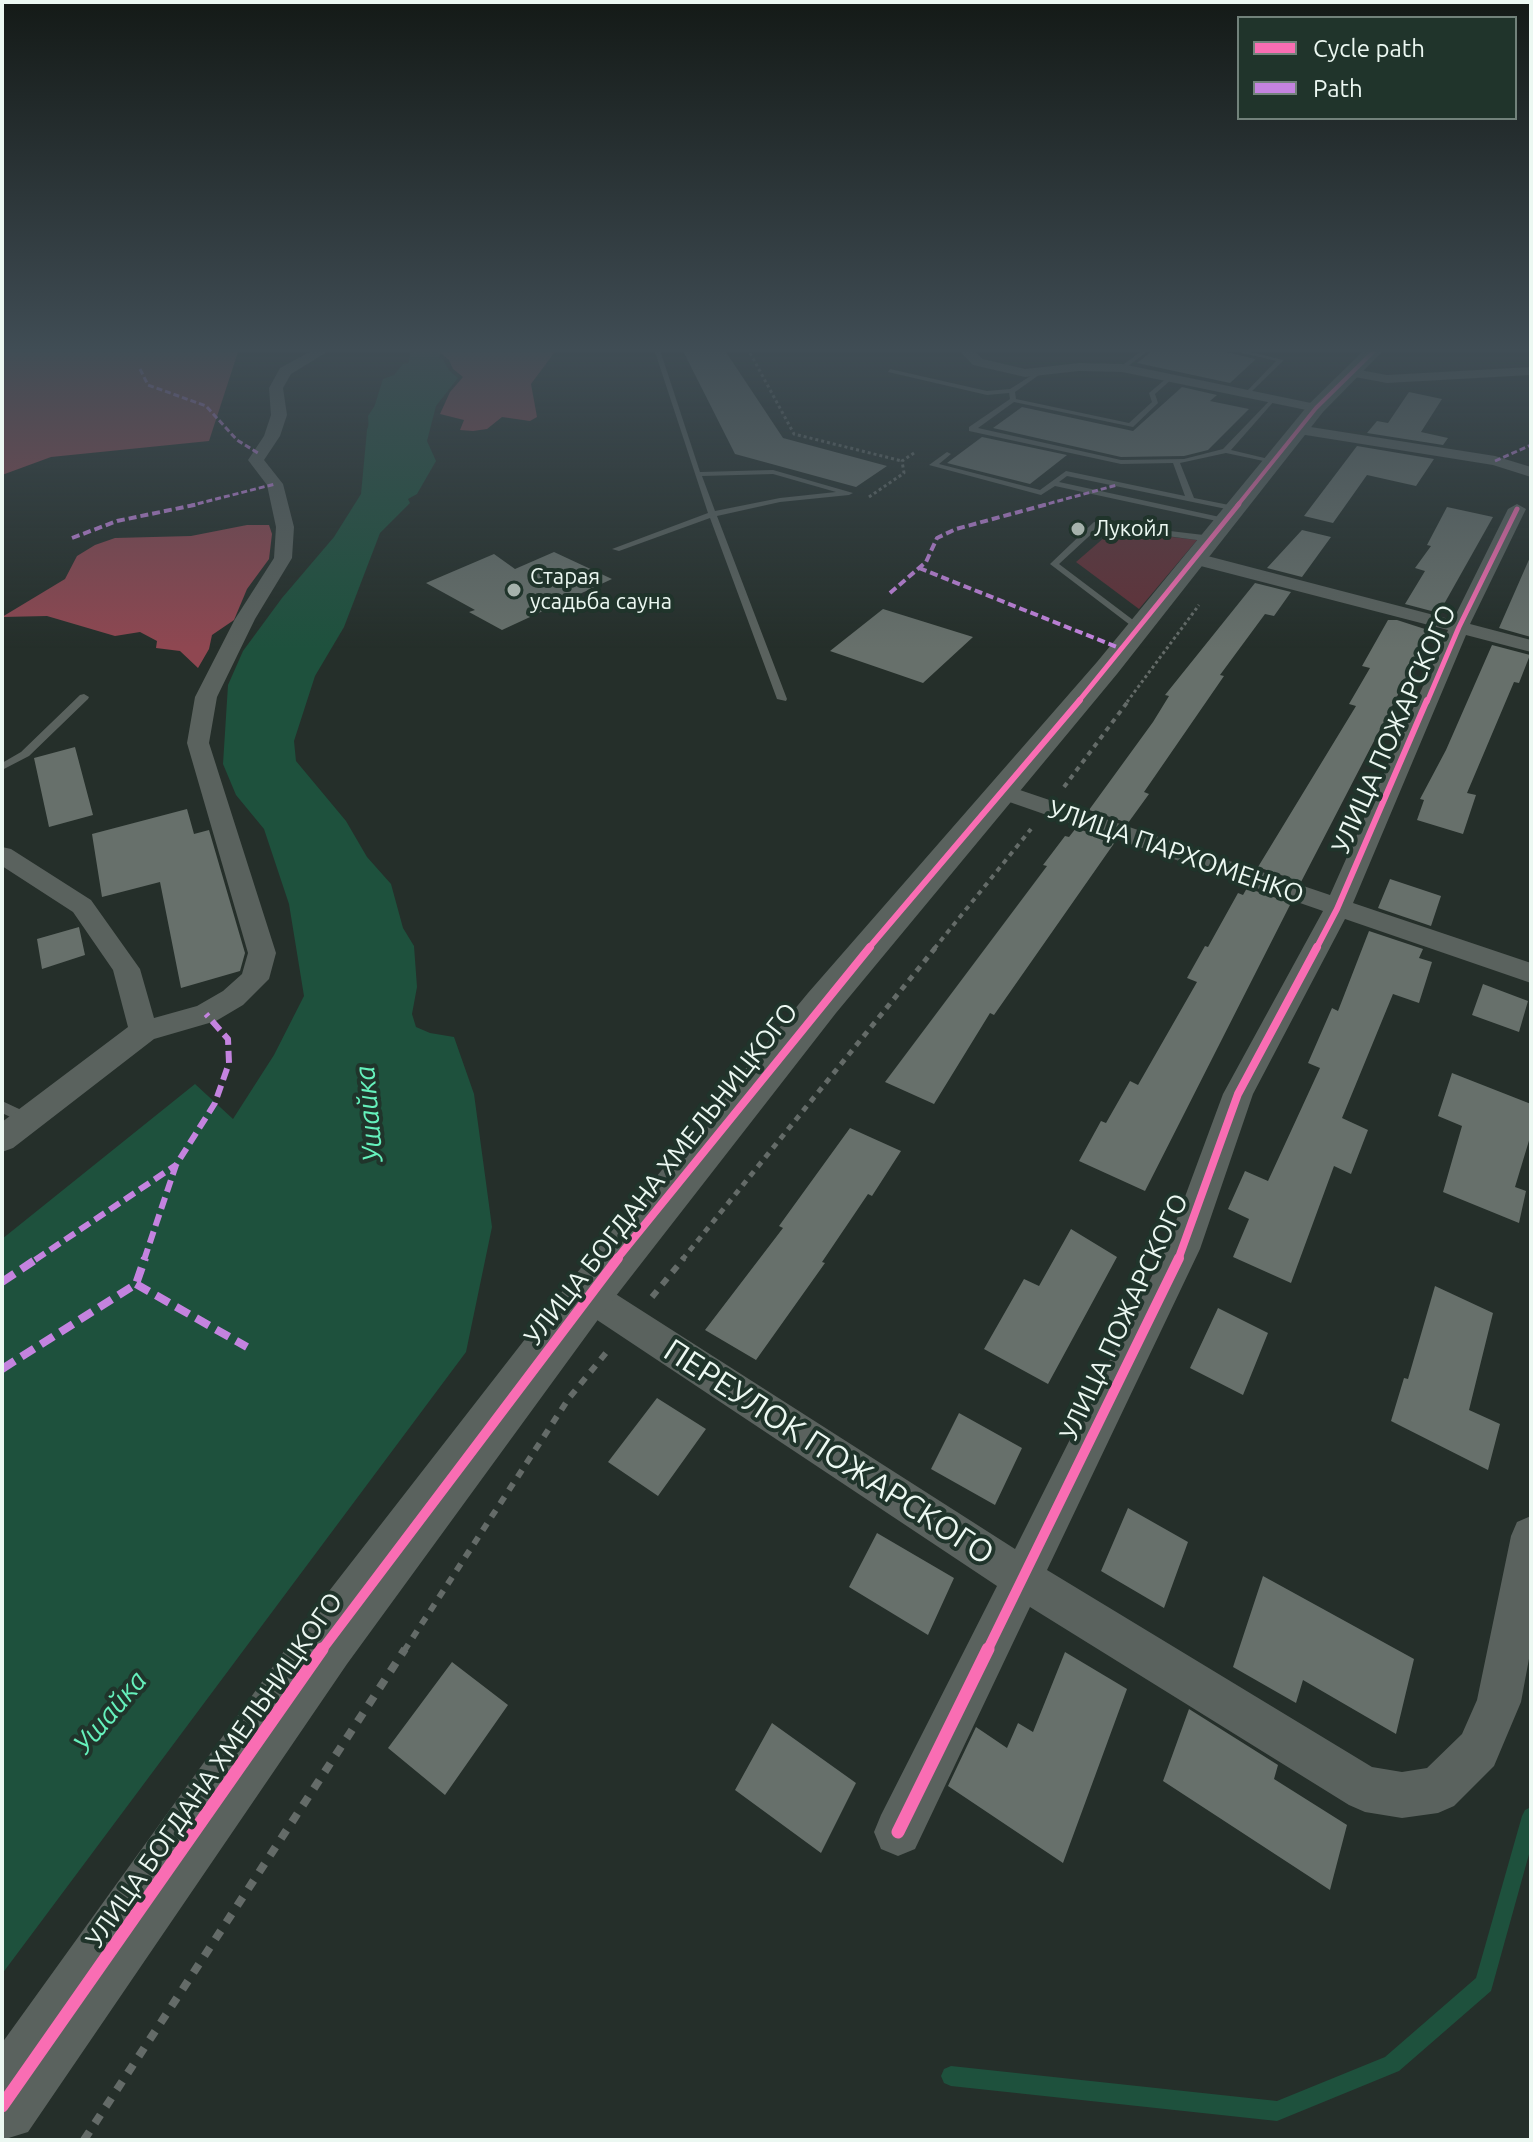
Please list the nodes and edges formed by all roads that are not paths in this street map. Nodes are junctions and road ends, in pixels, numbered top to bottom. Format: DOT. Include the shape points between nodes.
graph roads {
  1 [pos="263,449"];
  2 [pos="689,449"];
  3 [pos="1062,449"];
  4 [pos="1283,449"];
  5 [pos="1418,449"];
  6 [pos="1226,451"];
  7 [pos="947,454"];
  8 [pos="1273,461"];
  9 [pos="1176,462"];
  10 [pos="1531,472"];
  11 [pos="697,474"];
  12 [pos="1098,481"];
  13 [pos="1053,483"];
  14 [pos="1084,490"];
  15 [pos="1517,509"];
  16 [pos="711,515"];
  17 [pos="1215,532"];
  18 [pos="616,549"];
  19 [pos="1459,627"];
  20 [pos="1138,628"];
  21 [pos="1531,646"];
  22 [pos="84,697"];
  23 [pos="782,699"];
  24 [pos="2,767"];
  25 [pos="1003,792"];
  26 [pos="2,855"];
  27 [pos="1337,909"];
  28 [pos="1531,973"];
  29 [pos="144,1031"];
  30 [pos="15,1113"];
  31 [pos="2,1139"];
  32 [pos="588,1295"];
  33 [pos="1531,1536"];
  34 [pos="1022,1578"];
  35 [pos="898,1832"];
  36 [pos="2,2106"];
  1 -- 29 [label="street" via="256,460 275,484 285,527 283,558 206,697 198,743 262,953 255,979 206,1014"];
  2 -- 11 [label="lane"];
  3 -- 9 [label="lane" via="1121,462"];
  4 -- 8 [label="street, УЛИЦА БОГДАНА ХМЕЛЬНИЦКОГО"];
  5 -- 10 [label="street"];
  6 -- 8 [label="lane"];
  6 -- 9 [label="lane"];
  7 -- 13 [label="lane" via="933,465 1041,493"];
  8 -- 17 [label="street, УЛИЦА БОГДАНА ХМЕЛЬНИЦКОГО"];
  9 -- 17 [label="lane"];
  11 -- 16 [label="lane"];
  11 -- 16 [label="lane" via="773,472 849,493"];
  12 -- 13 [label="lane" via="1066,473"];
  12 -- 14 [label="lane"];
  12 -- 17 [label="lane"];
  13 -- 14 [label="lane"];
  14 -- 17 [label="lane"];
  15 -- 19 [label="street, УЛИЦА ПОЖАРСКОГО"];
  16 -- 18 [label="lane"];
  16 -- 23 [label="lane"];
  17 -- 19 [label="street"];
  17 -- 20 [label="street, УЛИЦА БОГДАНА ХМЕЛЬНИЦКОГО"];
  17 -- 20 [label="lane" via="1097,524 1054,564"];
  19 -- 21 [label="street"];
  19 -- 27 [label="street, УЛИЦА ПОЖАРСКОГО"];
  20 -- 25 [label="street, УЛИЦА БОГДАНА ХМЕЛЬНИЦКОГО"];
  22 -- 24 [label="lane" via="25,754"];
  25 -- 27 [label="street, УЛИЦА ПАРХОМЕНКО"];
  25 -- 32 [label="street, УЛИЦА БОГДАНА ХМЕЛЬНИЦКОГО" via="822,1003"];
  26 -- 29 [label="street" via="82,906 126,969"];
  27 -- 28 [label="street, УЛИЦА ПАРХОМЕНКО"];
  27 -- 34 [label="street, УЛИЦА ПОЖАРСКОГО" via="1238,1094 1183,1249"];
  29 -- 30 [label="street"];
  30 -- 31 [label="street"];
  32 -- 34 [label="street, ПЕРЕУЛОК ПОЖАРСКОГО"];
  32 -- 36 [label="street, УЛИЦА БОГДАНА ХМЕЛЬНИЦКОГО" via="326,1643"];
  33 -- 34 [label="street, ПЕРЕУЛОК ПОЖАРСКОГО" via="1499,1702 1478,1750 1438,1790 1402,1795 1365,1789"];
  34 -- 35 [label="street, УЛИЦА ПОЖАРСКОГО"];
}
